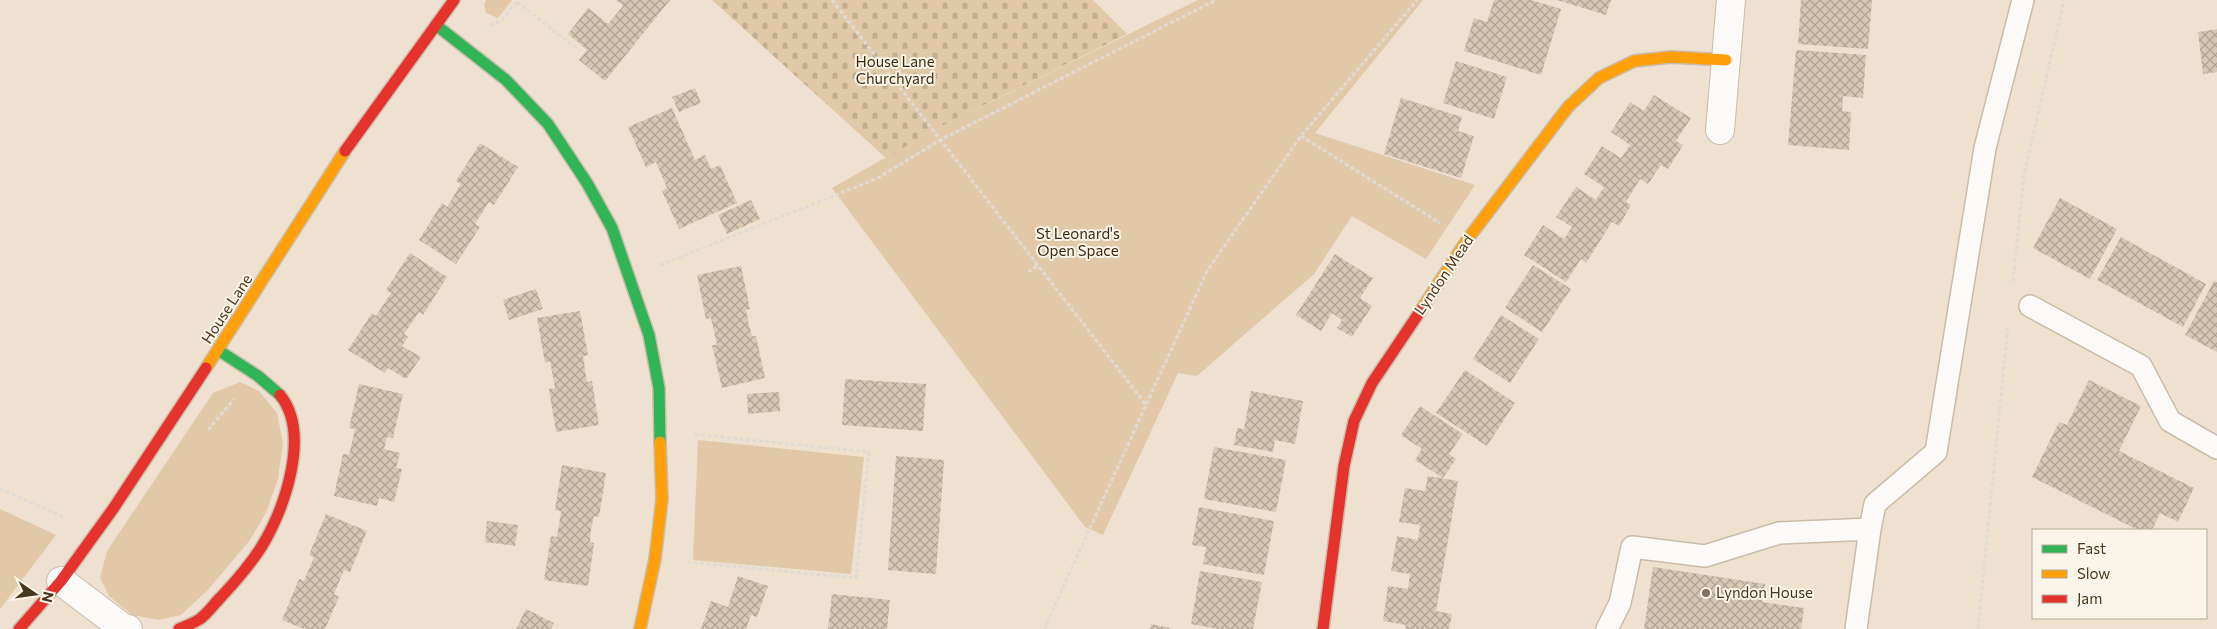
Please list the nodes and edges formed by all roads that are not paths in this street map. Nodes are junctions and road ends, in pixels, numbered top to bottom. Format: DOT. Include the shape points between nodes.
graph roads {
  1 [pos="454,0"];
  2 [pos="1731,0"];
  3 [pos="2023,0"];
  4 [pos="436,25"];
  5 [pos="1726,60"];
  6 [pos="1720,130"];
  7 [pos="2030,306"];
  8 [pos="218,350"];
  9 [pos="2217,448"];
  10 [pos="1870,529"];
  11 [pos="61,581"];
  12 [pos="19,629"];
  13 [pos="128,629"];
  14 [pos="179,629"];
  15 [pos="640,629"];
  16 [pos="1323,629"];
  17 [pos="1607,629"];
  18 [pos="1856,629"];
  1 -- 4 [label="street, House Lane"];
  2 -- 5 [label="street"];
  3 -- 10 [label="lane" via="1985,148 1936,452 1874,504"];
  4 -- 8 [label="street, House Lane" via="350,143"];
  4 -- 15 [label="street" via="506,80 548,124 612,228 649,335 659,388 662,500 655,559"];
  5 -- 6 [label="street"];
  5 -- 16 [label="street, Lyndon Mead" via="1671,58 1634,61 1599,78 1568,107 1467,240 1372,383 1354,421 1344,466"];
  7 -- 9 [label="lane" via="2141,366 2170,421"];
  8 -- 11 [label="street, House Lane" via="113,509"];
  8 -- 14 [label="street" via="280,393 291,411 295,432 294,462 285,494 264,543 232,585 200,618"];
  10 -- 17 [label="lane" via="1780,533 1705,556 1632,548 1620,603"];
  10 -- 18 [label="lane"];
  11 -- 12 [label="street, House Lane"];
  11 -- 13 [label="street"];
}
